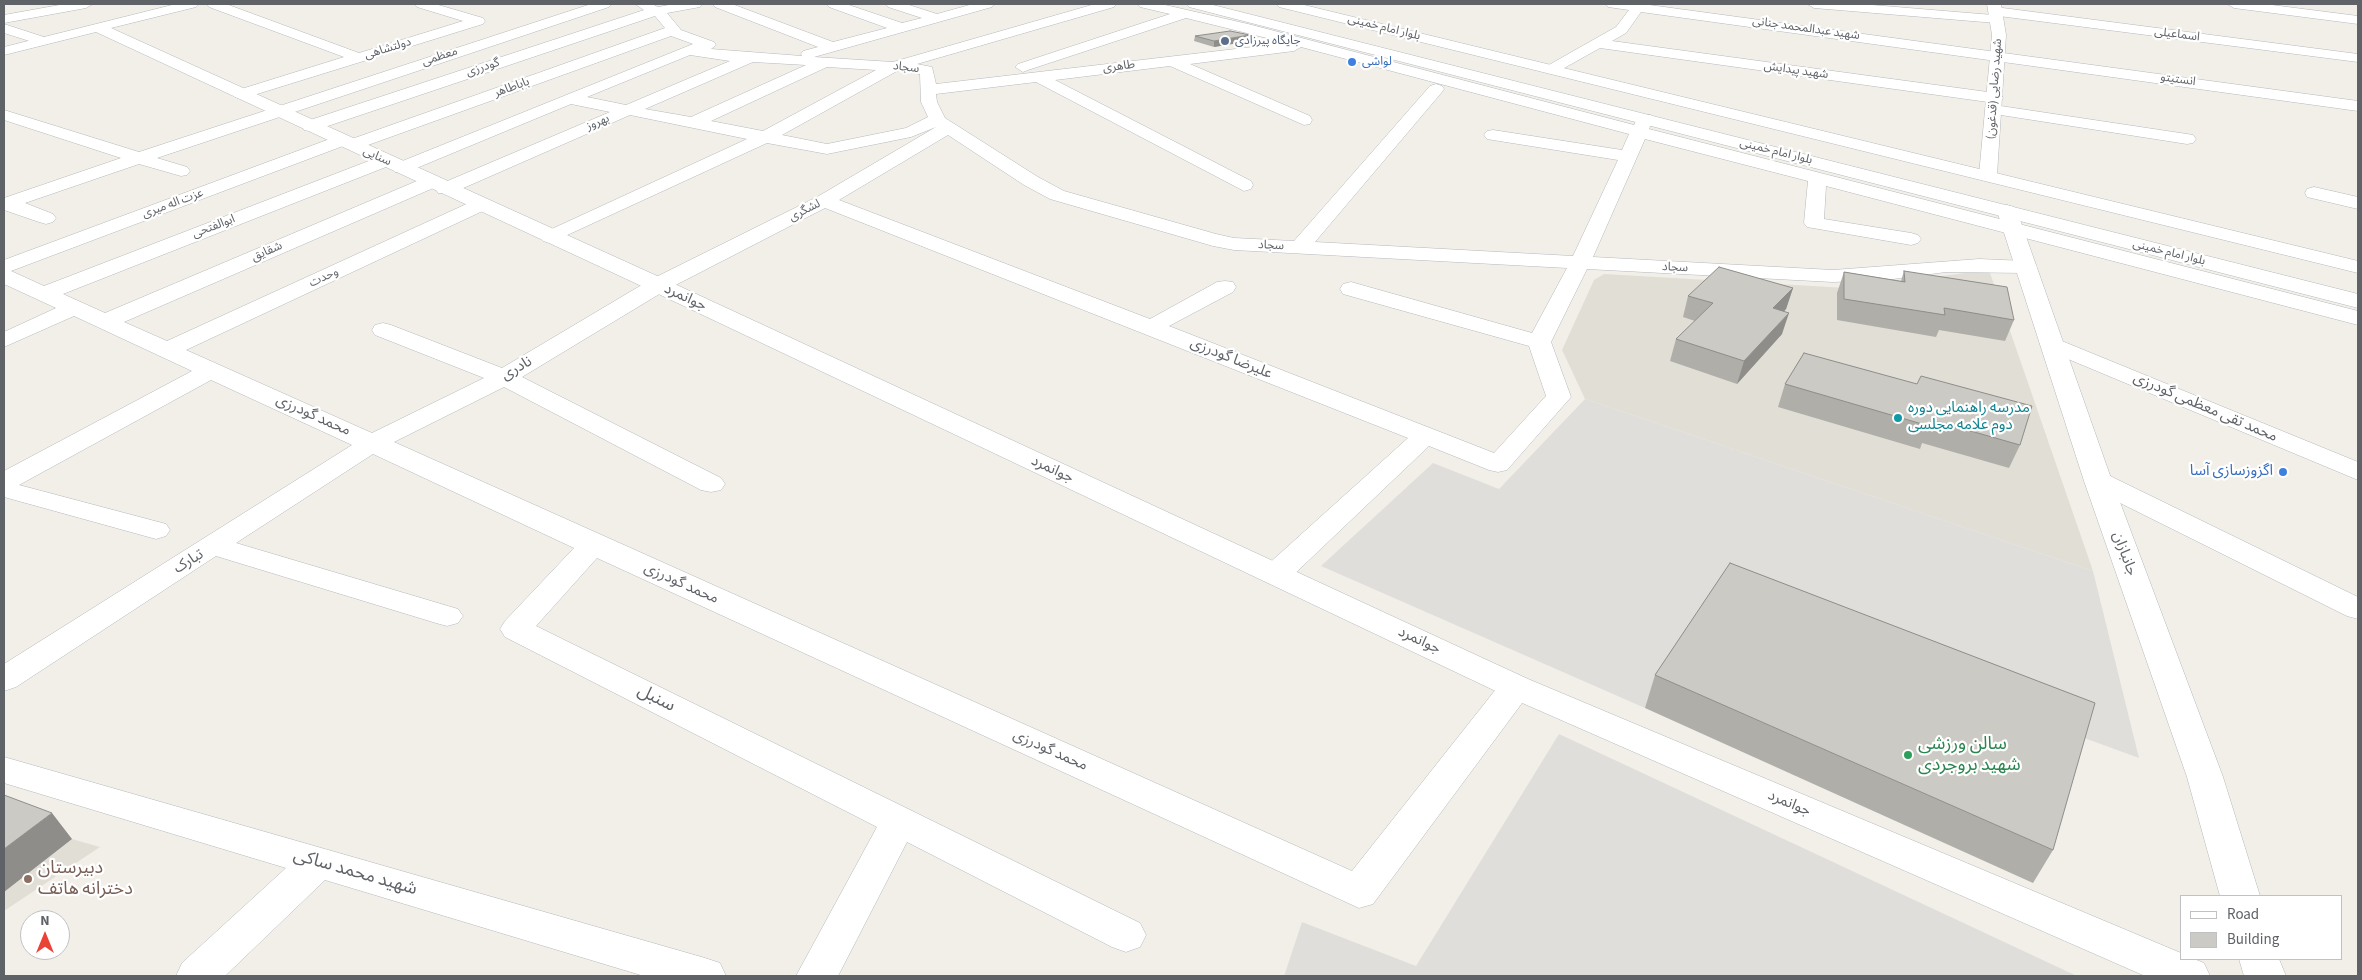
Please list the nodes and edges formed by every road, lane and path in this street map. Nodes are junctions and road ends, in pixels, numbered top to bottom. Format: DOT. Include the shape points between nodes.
graph roads {
  1 [pos="86,4"];
  2 [pos="191,4"];
  3 [pos="214,4"];
  4 [pos="422,4"];
  5 [pos="604,4"];
  6 [pos="695,4"];
  7 [pos="720,4"];
  8 [pos="834,4"];
  9 [pos="893,4"];
  10 [pos="987,4"];
  11 [pos="1109,4"];
  12 [pos="1145,4"];
  13 [pos="1284,4"];
  14 [pos="1614,4"];
  15 [pos="1814,4"];
  16 [pos="2239,4"];
  17 [pos="2265,4"];
  18 [pos="166,7"];
  19 [pos="649,7"];
  20 [pos="1638,7"];
  21 [pos="1189,9"];
  22 [pos="1995,11"];
  23 [pos="937,18"];
  24 [pos="4,19"];
  25 [pos="2358,20"];
  26 [pos="4,28"];
  27 [pos="96,28"];
  28 [pos="901,28"];
  29 [pos="674,30"];
  30 [pos="42,41"];
  31 [pos="1597,44"];
  32 [pos="1309,45"];
  33 [pos="832,47"];
  34 [pos="4,50"];
  35 [pos="688,50"];
  36 [pos="1998,55"];
  37 [pos="750,57"];
  38 [pos="359,58"];
  39 [pos="2358,58"];
  40 [pos="787,59"];
  41 [pos="1171,61"];
  42 [pos="825,62"];
  43 [pos="895,66"];
  44 [pos="1552,69"];
  45 [pos="1038,77"];
  46 [pos="972,84"];
  47 [pos="1519,88"];
  48 [pos="1436,89"];
  49 [pos="928,90"];
  50 [pos="241,94"];
  51 [pos="1498,96"];
  52 [pos="571,100"];
  53 [pos="1994,104"];
  54 [pos="2358,106"];
  55 [pos="628,110"];
  56 [pos="276,111"];
  57 [pos="4,115"];
  58 [pos="1304,120"];
  59 [pos="693,123"];
  60 [pos="942,123"];
  61 [pos="310,126"];
  62 [pos="1642,126"];
  63 [pos="1494,135"];
  64 [pos="765,137"];
  65 [pos="2187,139"];
  66 [pos="346,143"];
  67 [pos="1628,156"];
  68 [pos="142,157"];
  69 [pos="393,164"];
  70 [pos="181,171"];
  71 [pos="1988,175"];
  72 [pos="1817,179"];
  73 [pos="438,185"];
  74 [pos="1244,185"];
  75 [pos="2314,193"];
  76 [pos="824,202"];
  77 [pos="2358,203"];
  78 [pos="5,204"];
  79 [pos="480,205"];
  80 [pos="46,218"];
  81 [pos="2010,220"];
  82 [pos="550,237"];
  83 [pos="1911,239"];
  84 [pos="1300,247"];
  85 [pos="1580,263"];
  86 [pos="4,267"];
  87 [pos="2026,267"];
  88 [pos="2358,267"];
  89 [pos="4,276"];
  90 [pos="658,285"];
  91 [pos="1225,287"];
  92 [pos="1351,289"];
  93 [pos="44,294"];
  94 [pos="2358,301"];
  95 [pos="74,308"];
  96 [pos="2358,318"];
  97 [pos="104,322"];
  98 [pos="1151,327"];
  99 [pos="383,330"];
  100 [pos="4,340"];
  101 [pos="1539,342"];
  102 [pos="2052,344"];
  103 [pos="166,350"];
  104 [pos="211,370"];
  105 [pos="504,377"];
  106 [pos="1425,436"];
  107 [pos="372,443"];
  108 [pos="4,460"];
  109 [pos="29,468"];
  110 [pos="2358,472"];
  111 [pos="2098,481"];
  112 [pos="4,482"];
  113 [pos="711,484"];
  114 [pos="4,489"];
  115 [pos="156,530"];
  116 [pos="594,544"];
  117 [pos="214,546"];
  118 [pos="1276,574"];
  119 [pos="2358,609"];
  120 [pos="447,616"];
  121 [pos="4,679"];
  122 [pos="1516,686"];
  123 [pos="4,770"];
  124 [pos="899,821"];
  125 [pos="318,862"];
  126 [pos="2240,895"];
  127 [pos="1126,935"];
  128 [pos="2259,960"];
  129 [pos="198,976"];
  130 [pos="705,976"];
  131 [pos="817,976"];
  132 [pos="2189,976"];
  133 [pos="2265,976"];
  1 -- 24 [label="street"];
  2 -- 18 [label="street"];
  3 -- 38 [label="street"];
  4 -- 38 [label="street, دولتشاهی" via="478,21"];
  5 -- 56 [label="street, معظمی"];
  6 -- 19 [label="street, گودرزی"];
  7 -- 33 [label="street"];
  8 -- 28 [label="street"];
  9 -- 23 [label="street"];
  10 -- 23 [label="street"];
  11 -- 43 [label="street"];
  12 -- 21 [label="street"];
  13 -- 44 [label="street, بلوار امام خمینی"];
  14 -- 20 [label="street, شهید عبدالمحمد جنانی"];
  15 -- 22 [label="street, اسماعیلی"];
  16 -- 17 [label="street"];
  16 -- 25 [label="street"];
  18 -- 27 [label="street"];
  19 -- 29 [label="street"];
  19 -- 61 [label="street, گودرزی"];
  20 -- 31 [label="street" via="1621,30"];
  20 -- 36 [label="street, شهید عبدالمحمد جنانی"];
  21 -- 32 [label="street"];
  21 -- 46 [label="street"];
  21 -- 47 [label="street, بلوار امام خمینی"];
  22 -- 36 [label="street, (قدغون) شهید رضایی"];
  22 -- 39 [label="street, اسماعیلی"];
  23 -- 28 [label="street"];
  26 -- 30 [label="street"];
  27 -- 30 [label="street"];
  27 -- 50 [label="street, سنایی"];
  28 -- 33 [label="street"];
  29 -- 35 [label="street" via="709,44"];
  29 -- 66 [label="street, باباطاهر"];
  30 -- 34 [label="street"];
  31 -- 44 [label="street"];
  31 -- 53 [label="street, شهید پیدایش"];
  32 -- 41 [label="street, طاهری"];
  32 -- 51 [label="street"];
  33 -- 40 [label="street"];
  35 -- 37 [label="street, سجاد"];
  35 -- 52 [label="street"];
  36 -- 53 [label="street, (قدغون) شهید رضایی"];
  36 -- 54 [label="street, انستیتو"];
  37 -- 40 [label="street, سجاد"];
  37 -- 55 [label="street, بهروز"];
  38 -- 50 [label="street, دولتشاهی"];
  40 -- 42 [label="street, سجاد"];
  41 -- 45 [label="street, طاهری"];
  41 -- 58 [label="street"];
  42 -- 43 [label="street, سجاد"];
  42 -- 59 [label="street"];
  43 -- 49 [label="street, سجاد" via="927,70"];
  43 -- 64 [label="street"];
  44 -- 71 [label="street, بلوار امام خمینی"];
  45 -- 46 [label="street, طاهری"];
  45 -- 74 [label="street"];
  46 -- 49 [label="street, طاهری"];
  47 -- 51 [label="street"];
  47 -- 62 [label="street, بلوار امام خمینی"];
  48 -- 84 [label="street"];
  49 -- 60 [label="street, سجاد" via="931,110"];
  50 -- 56 [label="street, سنایی"];
  51 -- 62 [label="street"];
  52 -- 55 [label="street"];
  52 -- 69 [label="street"];
  53 -- 65 [label="street, شهید پیدایش"];
  53 -- 71 [label="street, (قدغون) شهید رضایی"];
  55 -- 59 [label="street"];
  55 -- 73 [label="street, بهروز"];
  56 -- 61 [label="street, سنایی"];
  56 -- 68 [label="street, معظمی"];
  57 -- 68 [label="street"];
  59 -- 64 [label="street"];
  60 -- 64 [label="street" via="827,149"];
  60 -- 76 [label="street, لشگری"];
  60 -- 84 [label="street, سجاد" via="1057,195 1213,240"];
  61 -- 66 [label="street, سنایی"];
  62 -- 67 [label="street"];
  62 -- 72 [label="street"];
  62 -- 81 [label="street, بلوار امام خمینی"];
  63 -- 67 [label="street"];
  64 -- 82 [label="street"];
  66 -- 69 [label="street, سنایی"];
  66 -- 86 [label="street, عزت اله میری"];
  67 -- 85 [label="street"];
  68 -- 70 [label="street"];
  68 -- 78 [label="street, معظمی"];
  69 -- 73 [label="street, سنایی"];
  69 -- 93 [label="street, ابوالفتحی"];
  71 -- 88 [label="street, بلوار امام خمینی"];
  72 -- 81 [label="street"];
  72 -- 83 [label="street" via="1814,223"];
  73 -- 79 [label="street, سنایی"];
  73 -- 97 [label="street, شقایق"];
  75 -- 77 [label="street"];
  76 -- 90 [label="street, لشگری"];
  76 -- 98 [label="street, علیرضا گودرزی"];
  78 -- 80 [label="street"];
  79 -- 82 [label="street, سنایی"];
  79 -- 103 [label="street, وحدت"];
  81 -- 87 [label="street, جانبازان"];
  81 -- 94 [label="street, بلوار امام خمینی"];
  81 -- 96 [label="street"];
  82 -- 90 [label="street, سنایی"];
  84 -- 85 [label="street, سجاد"];
  85 -- 87 [label="street, سجاد" via="1833,276 1873,275 1946,266"];
  85 -- 101 [label="street"];
  87 -- 102 [label="street, جانبازان"];
  89 -- 93 [label="street, محمد گودرزی"];
  90 -- 105 [label="street, نادری"];
  90 -- 118 [label="street, جوانمرد"];
  91 -- 98 [label="street"];
  92 -- 101 [label="street"];
  93 -- 95 [label="street, محمد گودرزی"];
  95 -- 97 [label="street, محمد گودرزی"];
  95 -- 100 [label="street"];
  97 -- 103 [label="street, محمد گودرزی"];
  98 -- 106 [label="street, علیرضا گودرزی"];
  99 -- 105 [label="street"];
  101 -- 106 [label="street, علیرضا گودرزی" via="1560,396 1498,464"];
  102 -- 110 [label="street, محمد تقی معظمی گودرزی"];
  102 -- 111 [label="street, جانبازان"];
  103 -- 104 [label="street, محمد گودرزی"];
  104 -- 107 [label="street, محمد گودرزی"];
  104 -- 109 [label="street"];
  105 -- 107 [label="street, نادری"];
  105 -- 113 [label="street"];
  106 -- 118 [label="street"];
  107 -- 116 [label="street, محمد گودرزی"];
  107 -- 117 [label="street, تبارک"];
  108 -- 109 [label="street"];
  109 -- 112 [label="street"];
  111 -- 119 [label="street"];
  111 -- 126 [label="street, جانبازان" via="2205,777"];
  114 -- 115 [label="street"];
  116 -- 122 [label="street, محمد گودرزی" via="1359,892"];
  116 -- 124 [label="street, سنبل" via="516,629"];
  117 -- 120 [label="street"];
  117 -- 121 [label="street, تبارک"];
  118 -- 122 [label="street, جوانمرد"];
  122 -- 132 [label="street, جوانمرد"];
  123 -- 125 [label="street, شهید محمد ساکی"];
  124 -- 127 [label="street, سنبل"];
  124 -- 131 [label="street"];
  125 -- 129 [label="street"];
  125 -- 130 [label="street, شهید محمد ساکی"];
  128 -- 133 [label="street"];
}
